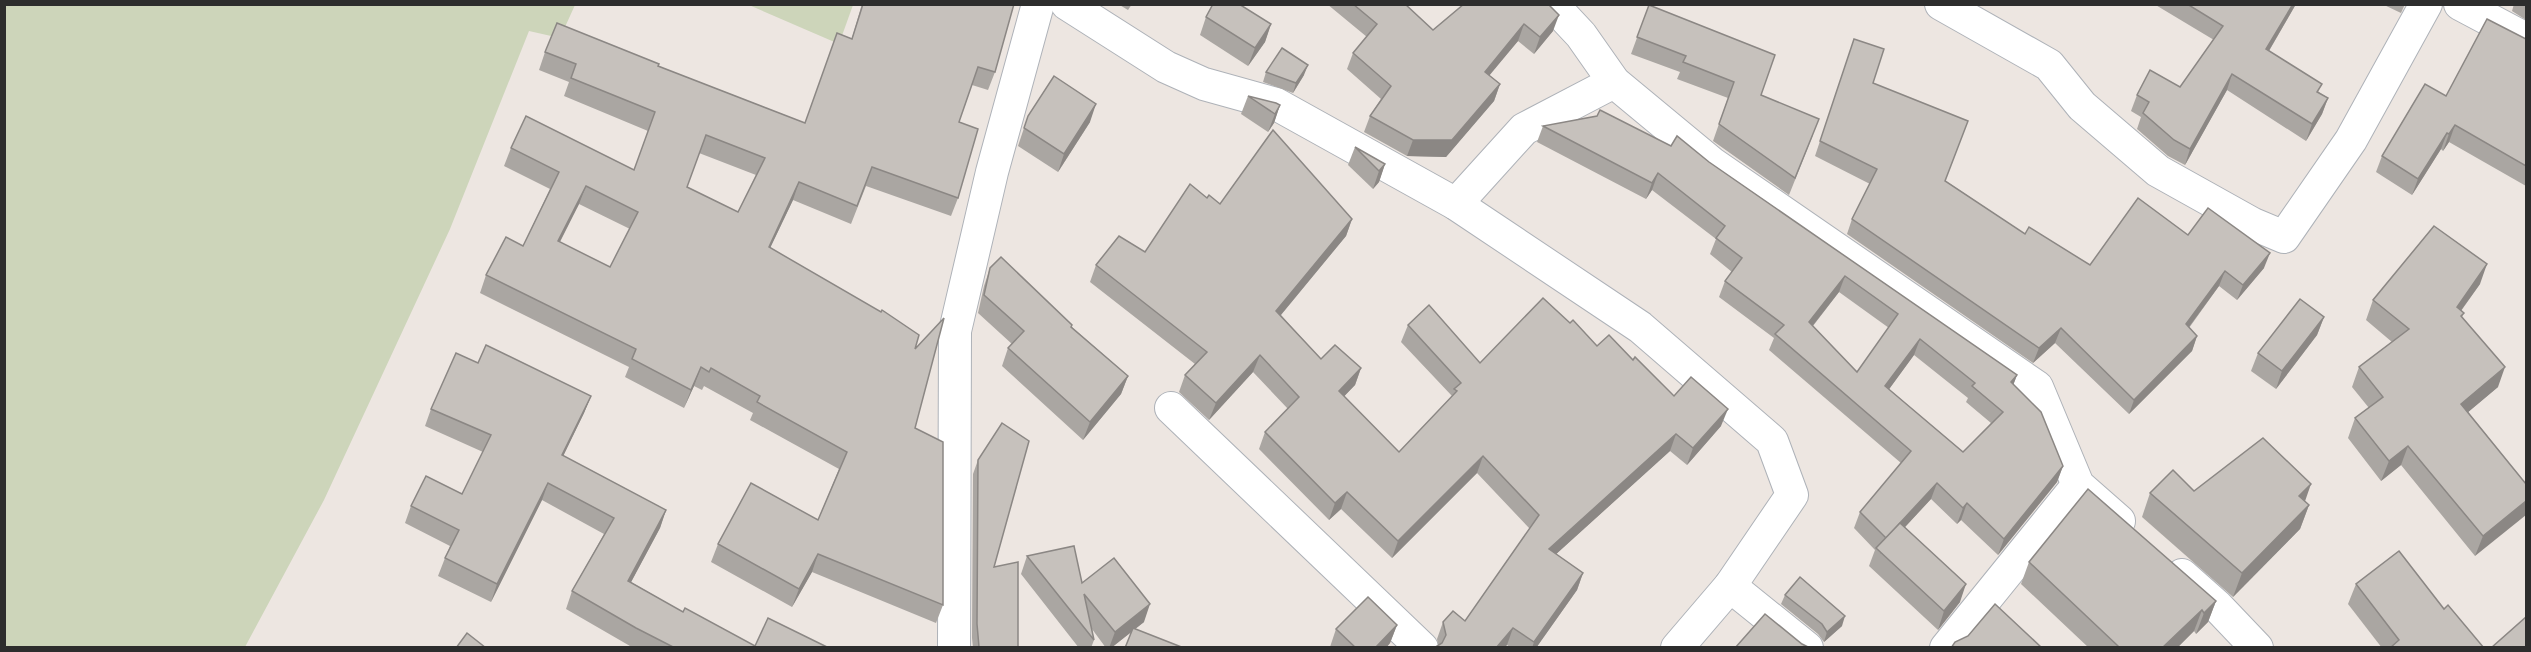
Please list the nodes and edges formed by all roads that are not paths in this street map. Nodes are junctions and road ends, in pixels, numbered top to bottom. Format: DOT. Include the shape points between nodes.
graph roads {
  1 [pos="1038,4"];
  2 [pos="1067,4"];
  3 [pos="1552,4"];
  4 [pos="1941,4"];
  5 [pos="2426,4"];
  6 [pos="2460,4"];
  7 [pos="2526,39"];
  8 [pos="1614,82"];
  9 [pos="1456,204"];
  10 [pos="1171,408"];
  11 [pos="2078,484"];
  12 [pos="1730,586"];
  13 [pos="954,648"];
  14 [pos="1422,648"];
  15 [pos="1677,648"];
  16 [pos="1807,648"];
  17 [pos="1946,648"];
  18 [pos="2257,648"];
  1 -- 13 [label="street" via="992,172 955,331"];
  2 -- 9 [label="street" via="1166,67 1204,84 1276,104"];
  3 -- 8 [label="street" via="1581,35"];
  4 -- 5 [label="street" via="2049,65 2082,106 2158,171 2284,237 2351,140"];
  6 -- 7 [label="street"];
  8 -- 9 [label="street" via="1524,129"];
  8 -- 11 [label="street" via="1713,164 2037,387"];
  9 -- 12 [label="street" via="1640,327 1772,441 1792,495"];
  10 -- 14 [label="street"];
  11 -- 17 [label="street"];
  11 -- 18 [label="street" via="2217,606"];
  12 -- 15 [label="street"];
  12 -- 16 [label="street"];
}
